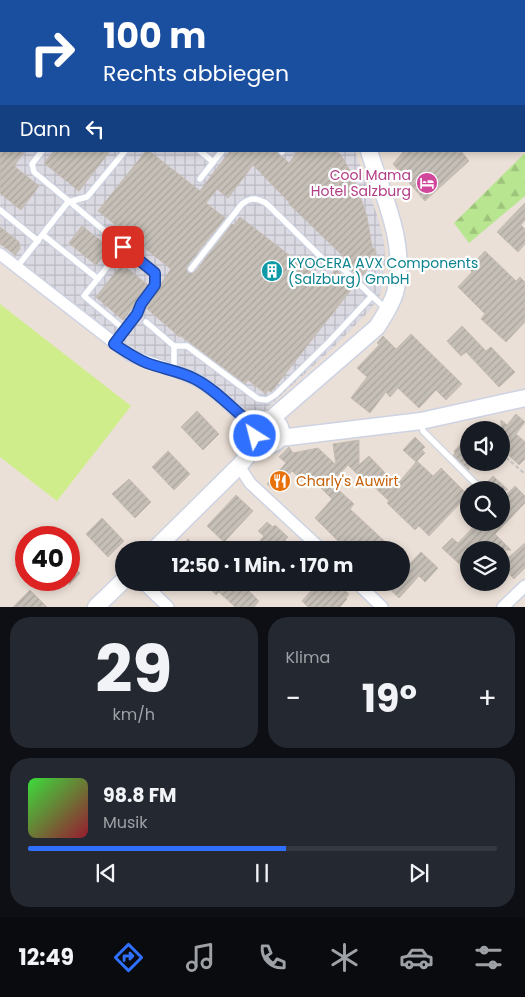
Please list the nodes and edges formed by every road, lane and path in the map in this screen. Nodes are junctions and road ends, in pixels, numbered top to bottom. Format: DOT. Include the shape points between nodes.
graph roads {
  1 [pos="41,152"];
  2 [pos="124,152"];
  3 [pos="201,152"];
  4 [pos="221,152"];
  5 [pos="369,152"];
  6 [pos="213,162"];
  7 [pos="200,179"];
  8 [pos="68,202"];
  9 [pos="0,210"];
  10 [pos="42,235"];
  11 [pos="38,241"];
  12 [pos="123,247"];
  13 [pos="0,254"];
  14 [pos="17,267"];
  15 [pos="191,269"];
  16 [pos="98,279"];
  17 [pos="372,296"];
  18 [pos="388,311"];
  19 [pos="146,322"];
  20 [pos="125,330"];
  21 [pos="114,344"];
  22 [pos="174,346"];
  23 [pos="174,370"];
  24 [pos="525,398"];
  25 [pos="271,419"];
  26 [pos="421,421"];
  27 [pos="257,435"];
  28 [pos="280,438"];
  29 [pos="510,461"];
  30 [pos="239,466"];
  31 [pos="525,474"];
  32 [pos="473,481"];
  33 [pos="163,541"];
  34 [pos="312,541"];
  35 [pos="525,586"];
  36 [pos="115,589"];
  37 [pos="151,591"];
  38 [pos="365,591"];
  39 [pos="96,607"];
  40 [pos="168,607"];
  41 [pos="382,607"];
  42 [pos="503,607"];
  1 -- 8 [label="lane" via="32,164 34,172"];
  2 -- 8 [label="lane" via="87,197"];
  3 -- 6 [label="lane"];
  4 -- 6 [label="lane"];
  5 -- 18 [label="street" via="396,235 399,264 395,293"];
  6 -- 7 [label="lane"];
  8 -- 10 [label="lane"];
  8 -- 12 [label="lane"];
  9 -- 11 [label="lane"];
  10 -- 11 [label="lane"];
  10 -- 16 [label="lane"];
  11 -- 14 [label="lane"];
  12 -- 16 [label="lane"];
  12 -- 20 [label="lane" via="155,273 155,285"];
  13 -- 14 [label="street"];
  14 -- 21 [label="street"];
  15 -- 17 [label="lane" via="242,204 257,198 325,261 341,267"];
  16 -- 20 [label="lane" via="84,296"];
  17 -- 18 [label="lane"];
  17 -- 22 [label="lane" via="267,400 258,399 187,346"];
  18 -- 25 [label="street" via="377,327"];
  19 -- 22 [label="lane"];
  20 -- 21 [label="lane"];
  21 -- 23 [label="street" via="147,363"];
  22 -- 23 [label="lane"];
  23 -- 27 [label="street" via="214,391"];
  24 -- 26 [label="street"];
  25 -- 27 [label="street" via="263,420"];
  25 -- 28 [label="street" via="280,426"];
  26 -- 28 [label="street"];
  26 -- 32 [label="lane" via="423,431"];
  27 -- 28 [label="street" via="270,445"];
  27 -- 30 [label="street"];
  29 -- 31 [label="path"];
  30 -- 33 [label="street"];
  30 -- 34 [label="street" via="250,483"];
  35 -- 42 [label="street"];
  36 -- 39 [label="street"];
  37 -- 40 [label="street"];
  38 -- 41 [label="street"];
}
